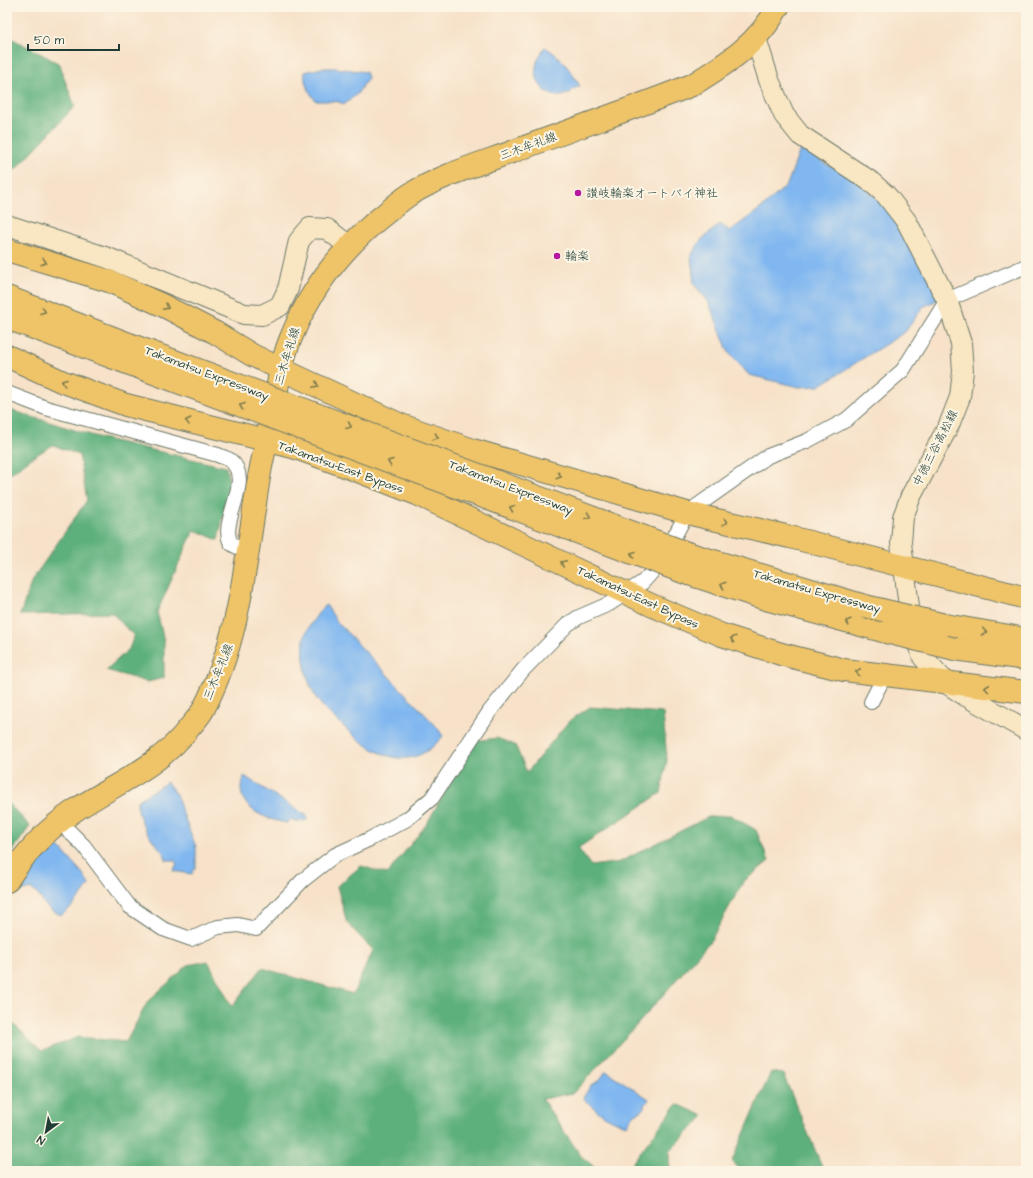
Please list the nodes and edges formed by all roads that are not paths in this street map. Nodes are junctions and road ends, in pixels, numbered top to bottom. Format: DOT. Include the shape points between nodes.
graph roads {
  1 [pos="778,7"];
  2 [pos="756,38"];
  3 [pos="7,225"];
  4 [pos="349,246"];
  5 [pos="7,250"];
  6 [pos="1026,266"];
  7 [pos="7,297"];
  8 [pos="947,300"];
  9 [pos="7,318"];
  10 [pos="125,352"];
  11 [pos="7,356"];
  12 [pos="281,369"];
  13 [pos="7,393"];
  14 [pos="267,440"];
  15 [pos="687,513"];
  16 [pos="248,551"];
  17 [pos="685,562"];
  18 [pos="904,567"];
  19 [pos="626,592"];
  20 [pos="1026,598"];
  21 [pos="1026,639"];
  22 [pos="1026,659"];
  23 [pos="885,675"];
  24 [pos="946,683"];
  25 [pos="1026,692"];
  26 [pos="871,702"];
  27 [pos="1026,730"];
  28 [pos="60,822"];
  29 [pos="7,881"];
  1 -- 2 [label="main road, 三木牟礼線"];
  2 -- 4 [label="main road, 三木牟礼線" via="728,63 692,85 449,175 410,195 372,223"];
  2 -- 8 [label="main road, 中徳三谷高松線" via="769,80 784,115 800,135 870,181 886,195 907,222"];
  3 -- 4 [label="main road" via="108,258 238,312 262,316 280,306 288,289 299,241 310,228 327,229"];
  4 -- 12 [label="main road, 三木牟礼線" via="330,267 310,297 291,336"];
  5 -- 12 [label="main road, one-way" via="109,281 162,305"];
  6 -- 8 [label="street"];
  7 -- 10 [label="main road, Takamatsu Expressway, one-way"];
  8 -- 15 [label="street" via="903,370 846,420 807,441 768,456"];
  8 -- 18 [label="main road, 中徳三谷高松線" via="961,343 963,371 960,397 949,425 903,516 901,543"];
  9 -- 10 [label="main road, Takamatsu Expressway"];
  10 -- 17 [label="main road, Takamatsu Expressway, bridge"];
  14 -- 11 [label="main road, Takamatsu-East Bypass, one-way" via="126,405 61,381"];
  12 -- 14 [label="main road, 三木牟礼線"];
  12 -- 15 [label="main road, one-way" via="402,425 473,450"];
  13 -- 16 [label="street" via="46,408 230,460 240,480 228,533 232,543"];
  14 -- 16 [label="main road, 三木牟礼線"];
  19 -- 14 [label="main road, Takamatsu-East Bypass, one-way" via="418,494 338,463"];
  15 -- 18 [label="main road, one-way"];
  15 -- 19 [label="street" via="660,563 643,582"];
  16 -- 28 [label="main road, 三木牟礼線" via="230,644 223,666 201,713 165,754 140,773"];
  17 -- 21 [label="main road, Takamatsu Expressway, one-way, bridge" via="945,625"];
  22 -- 17 [label="main road, Takamatsu Expressway, one-way, bridge" via="955,649 769,600"];
  18 -- 20 [label="main road"];
  18 -- 24 [label="main road, 中徳三谷高松線" via="912,630 922,657"];
  23 -- 19 [label="main road, Takamatsu-East Bypass, one-way" via="844,670 722,636"];
  19 -- 28 [label="street" via="610,604 568,624 523,670 490,710 432,798 407,819 335,855 303,880 256,929 238,925 218,928 192,940 163,929 129,906 84,846"];
  23 -- 24 [label="main road, Takamatsu-East Bypass"];
  23 -- 26 [label="street"];
  25 -- 24 [label="main road, Takamatsu-East Bypass, one-way"];
  24 -- 27 [label="main road, 中徳三谷高松線"];
  28 -- 29 [label="main road, 三木牟礼線" via="17,865"];
}
